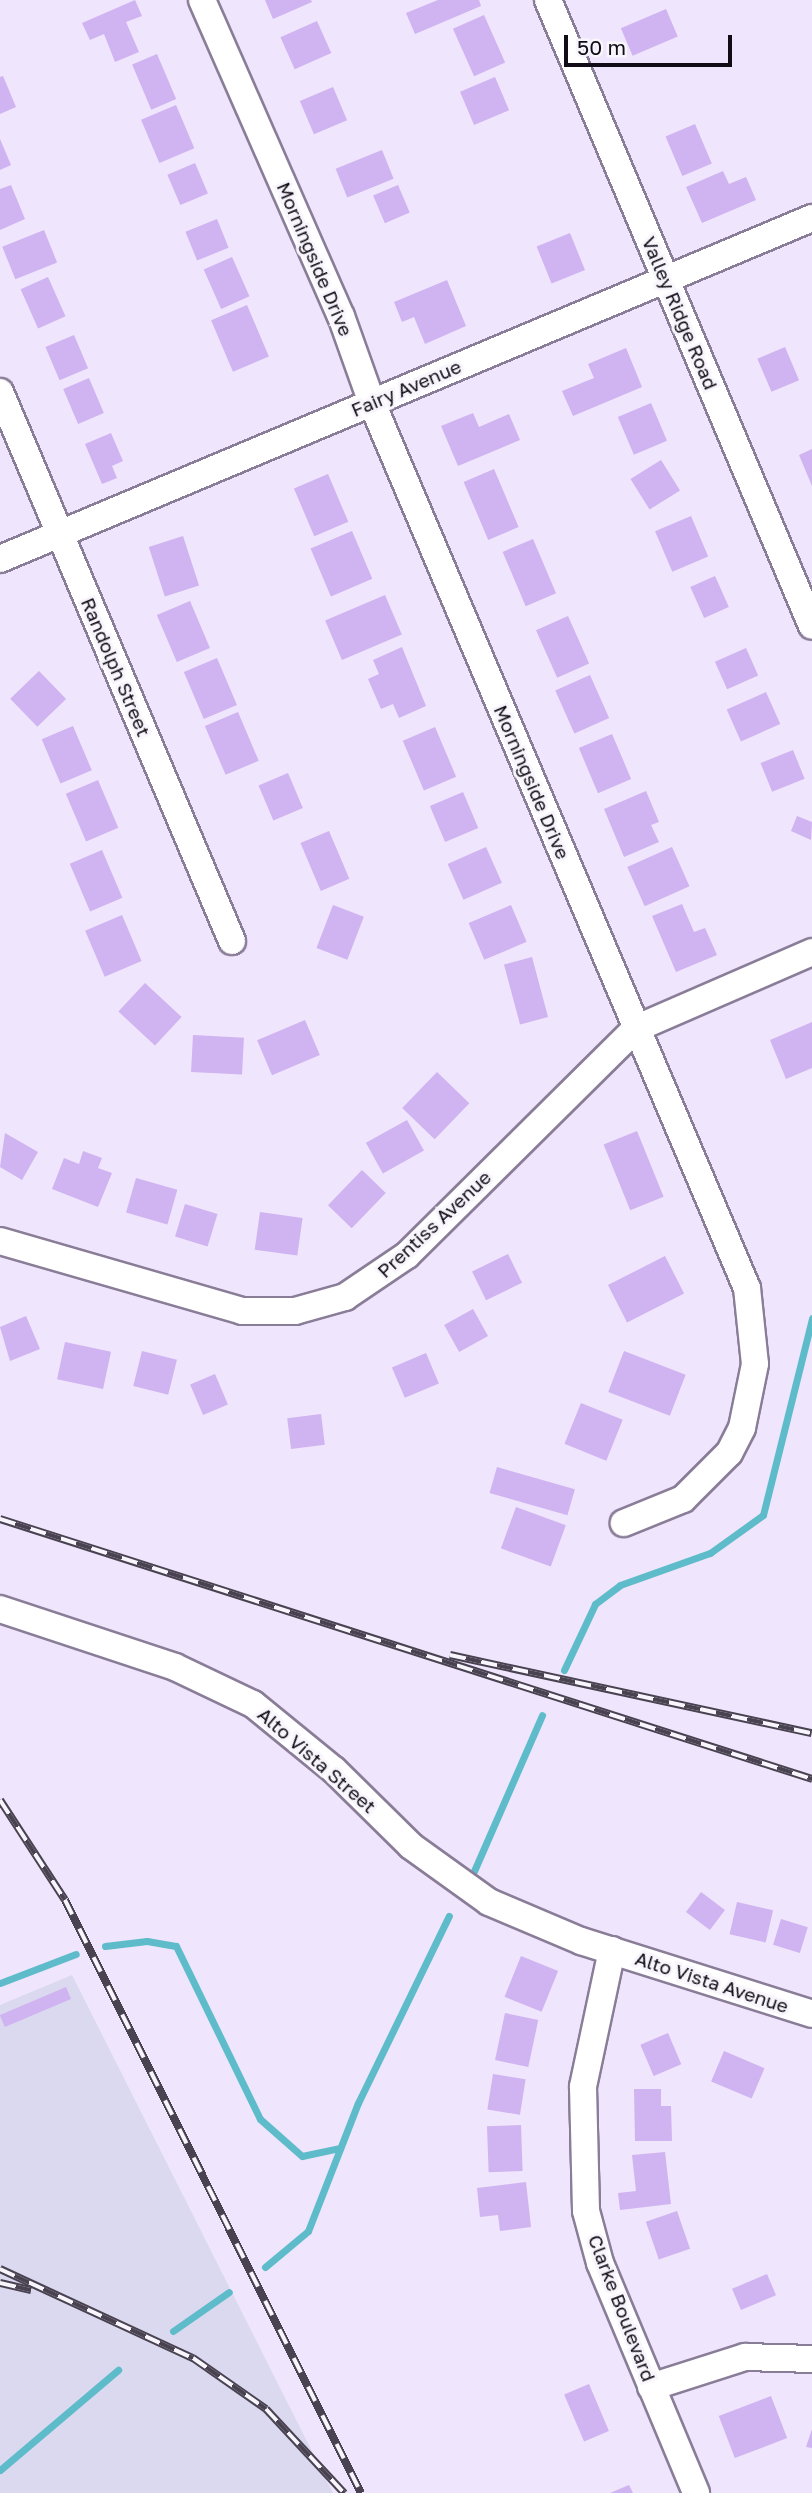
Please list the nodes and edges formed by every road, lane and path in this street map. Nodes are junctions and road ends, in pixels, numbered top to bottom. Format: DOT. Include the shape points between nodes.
graph roads {
  1 [pos="202,0"];
  2 [pos="548,0"];
  3 [pos="812,218"];
  4 [pos="666,279"];
  5 [pos="0,392"];
  6 [pos="372,402"];
  7 [pos="61,535"];
  8 [pos="0,559"];
  9 [pos="812,626"];
  10 [pos="232,941"];
  11 [pos="812,952"];
  12 [pos="635,1029"];
  13 [pos="0,1241"];
  14 [pos="624,1523"];
  15 [pos="0,1609"];
  16 [pos="612,1950"];
  17 [pos="812,2014"];
  18 [pos="812,2359"];
  19 [pos="651,2387"];
  20 [pos="696,2493"];
  1 -- 6 [label="street, Morningside Drive" via="341,316"];
  2 -- 4 [label="street, Valley Ridge Road"];
  3 -- 4 [label="street, Fairy Avenue"];
  4 -- 6 [label="street, Fairy Avenue"];
  4 -- 9 [label="street, Valley Ridge Road"];
  5 -- 7 [label="street, Randolph Street"];
  6 -- 7 [label="street, Fairy Avenue"];
  6 -- 12 [label="street, Morningside Drive"];
  7 -- 8 [label="street, Fairy Avenue"];
  7 -- 10 [label="street, Randolph Street"];
  11 -- 12 [label="street, Prentiss Avenue"];
  12 -- 13 [label="street, Prentiss Avenue" via="398,1263 368,1286 321,1305 268,1312 215,1307"];
  12 -- 14 [label="street, Morningside Drive" via="742,1276 755,1327 755,1364 742,1427 708,1478 674,1504"];
  15 -- 16 [label="street, Alto Vista Street" via="228,1690 277,1720 461,1885"];
  16 -- 17 [label="street, Alto Vista Avenue"];
  16 -- 19 [label="street, Clarke Boulevard" via="587,2061 580,2144 586,2211 600,2263"];
  18 -- 19 [label="street" via="745,2357"];
  19 -- 20 [label="street, Clarke Boulevard"];
}
